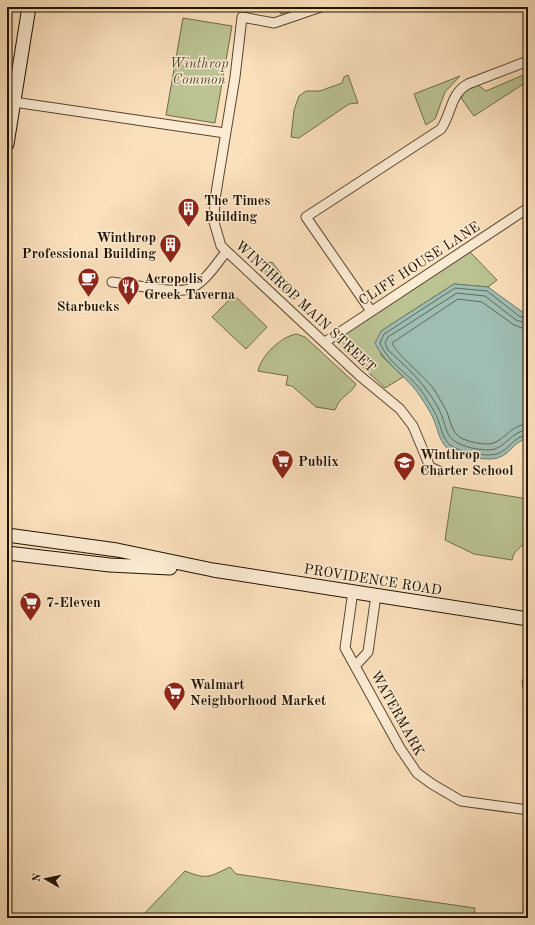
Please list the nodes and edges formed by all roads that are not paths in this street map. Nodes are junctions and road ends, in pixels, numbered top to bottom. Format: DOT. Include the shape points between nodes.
graph roads {
  1 [pos="29,7"];
  2 [pos="322,7"];
  3 [pos="528,61"];
  4 [pos="10,102"];
  5 [pos="225,133"];
  6 [pos="7,144"];
  7 [pos="528,208"];
  8 [pos="226,252"];
  9 [pos="112,282"];
  10 [pos="371,311"];
  11 [pos="325,342"];
  12 [pos="439,471"];
  13 [pos="7,535"];
  14 [pos="7,553"];
  15 [pos="213,570"];
  16 [pos="353,591"];
  17 [pos="376,595"];
  18 [pos="528,619"];
  19 [pos="356,665"];
  20 [pos="528,810"];
  1 -- 4 [label="street"];
  2 -- 5 [label="street, WINTHROP MAIN STREET" via="274,23 242,17"];
  3 -- 10 [label="street" via="460,88 455,94 447,120 441,129 306,217"];
  4 -- 5 [label="street"];
  4 -- 6 [label="street"];
  5 -- 8 [label="street, WINTHROP MAIN STREET" via="214,222 221,246"];
  7 -- 10 [label="street, CLIFF HOUSE LANE"];
  8 -- 9 [label="street" via="202,280 190,289 174,291"];
  8 -- 11 [label="street, WINTHROP MAIN STREET"];
  10 -- 11 [label="street, CLIFF HOUSE LANE"];
  11 -- 12 [label="street, WINTHROP MAIN STREET" via="407,416 418,434 430,467"];
  13 -- 15 [label="street, PROVIDENCE ROAD" via="117,550"];
  14 -- 15 [label="street, PROVIDENCE ROAD" via="110,565"];
  15 -- 16 [label="street, PROVIDENCE ROAD"];
  16 -- 17 [label="street, PROVIDENCE ROAD"];
  16 -- 19 [label="street, WATERMARK" via="345,648"];
  17 -- 18 [label="street, PROVIDENCE ROAD"];
  17 -- 19 [label="street" via="368,652"];
  19 -- 20 [label="street, WATERMARK" via="417,773 460,801"];
}
